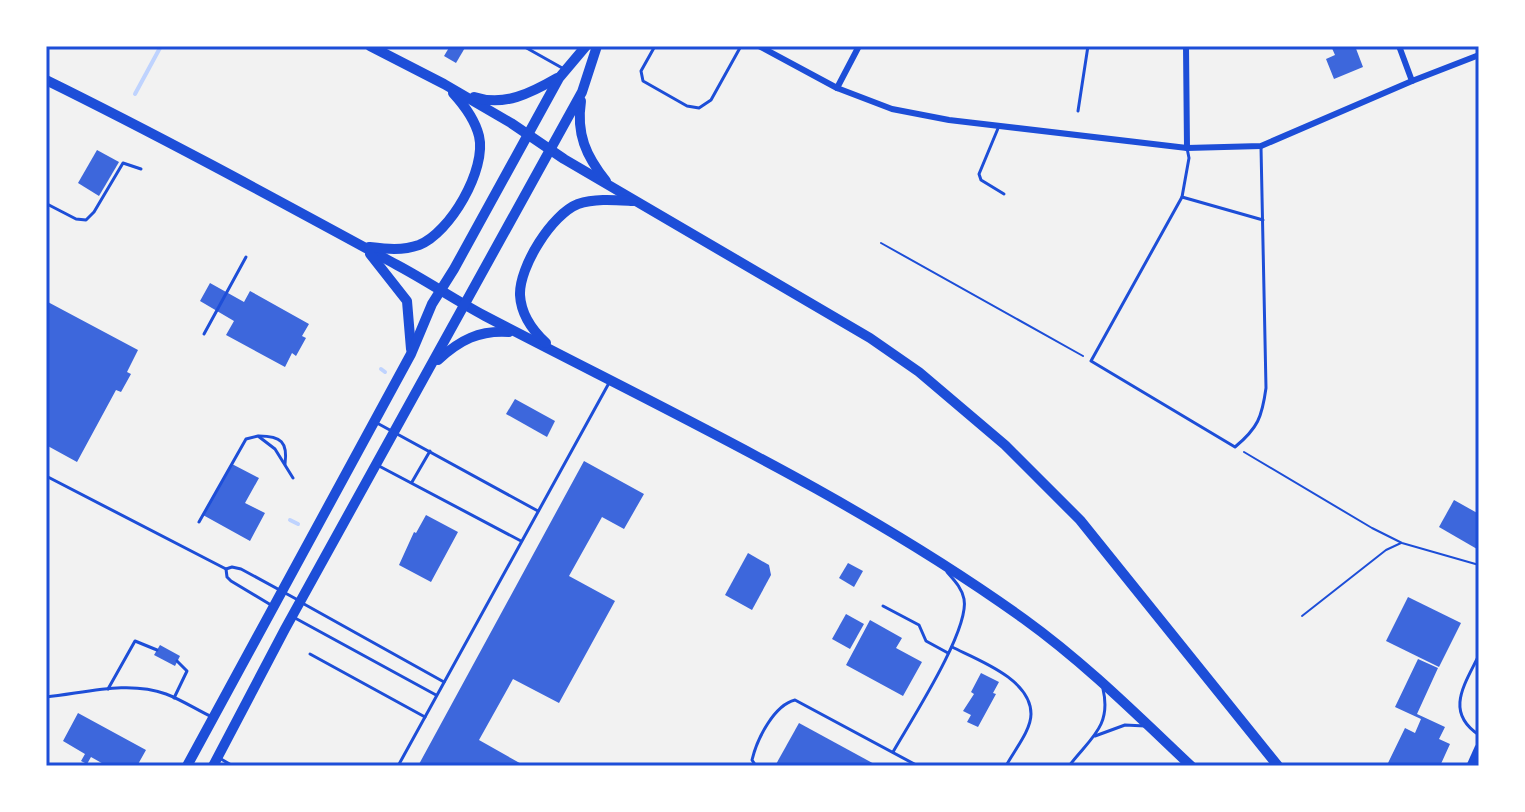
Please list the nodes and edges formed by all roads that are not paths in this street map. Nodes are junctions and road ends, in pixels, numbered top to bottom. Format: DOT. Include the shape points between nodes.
graph roads {
  1 [pos="370,46"];
  2 [pos="523,46"];
  3 [pos="586,46"];
  4 [pos="597,46"];
  5 [pos="655,46"];
  6 [pos="741,46"];
  7 [pos="859,46"];
  8 [pos="1088,46"];
  9 [pos="1186,46"];
  10 [pos="1399,46"];
  11 [pos="762,47"];
  12 [pos="1479,55"];
  13 [pos="562,73"];
  14 [pos="46,80"];
  15 [pos="1412,81"];
  16 [pos="444,84"];
  17 [pos="837,88"];
  18 [pos="458,92"];
  19 [pos="582,92"];
  20 [pos="1078,111"];
  21 [pos="999,126"];
  22 [pos="528,134"];
  23 [pos="1261,146"];
  24 [pos="1187,148"];
  25 [pos="550,150"];
  26 [pos="141,169"];
  27 [pos="610,186"];
  28 [pos="1004,194"];
  29 [pos="1182,197"];
  30 [pos="639,202"];
  31 [pos="47,204"];
  32 [pos="1263,220"];
  33 [pos="363,247"];
  34 [pos="246,257"];
  35 [pos="441,290"];
  36 [pos="465,304"];
  37 [pos="517,333"];
  38 [pos="204,334"];
  39 [pos="553,350"];
  40 [pos="411,354"];
  41 [pos="430,366"];
  42 [pos="611,380"];
  43 [pos="374,421"];
  44 [pos="394,432"];
  45 [pos="258,436"];
  46 [pos="430,451"];
  47 [pos="285,464"];
  48 [pos="376,464"];
  49 [pos="46,476"];
  50 [pos="293,478"];
  51 [pos="412,483"];
  52 [pos="538,511"];
  53 [pos="199,522"];
  54 [pos="522,541"];
  55 [pos="939,563"];
  56 [pos="226,569"];
  57 [pos="281,591"];
  58 [pos="300,602"];
  59 [pos="273,606"];
  60 [pos="883,606"];
  61 [pos="292,616"];
  62 [pos="953,644"];
  63 [pos="157,650"];
  64 [pos="948,653"];
  65 [pos="310,654"];
  66 [pos="1479,655"];
  67 [pos="177,661"];
  68 [pos="1098,678"];
  69 [pos="444,682"];
  70 [pos="108,689"];
  71 [pos="437,695"];
  72 [pos="46,697"];
  73 [pos="174,698"];
  74 [pos="212,717"];
  75 [pos="425,717"];
  76 [pos="1153,730"];
  77 [pos="1479,735"];
  78 [pos="1095,736"];
  79 [pos="1479,748"];
  80 [pos="893,752"];
  81 [pos="215,762"];
  82 [pos="187,766"];
  83 [pos="233,766"];
  84 [pos="398,766"];
  85 [pos="756,766"];
  86 [pos="918,766"];
  87 [pos="1006,766"];
  88 [pos="1069,766"];
  89 [pos="1191,766"];
  90 [pos="1278,766"];
  91 [pos="1471,766"];
  1 -- 16 [label="main road"];
  2 -- 13 [label="lane"];
  3 -- 13 [label="main road"];
  4 -- 19 [label="main road"];
  5 -- 6 [label="lane" via="641,71 643,81 699,108 711,100"];
  7 -- 17 [label="street"];
  8 -- 20 [label="lane"];
  9 -- 24 [label="street"];
  10 -- 15 [label="street"];
  11 -- 17 [label="street"];
  12 -- 15 [label="street"];
  13 -- 18 [label="main road" via="536,90 499,101"];
  13 -- 22 [label="main road"];
  14 -- 33 [label="main road"];
  15 -- 23 [label="street"];
  16 -- 18 [label="main road"];
  16 -- 33 [label="main road" via="462,103 479,136 475,174 436,235 403,249"];
  17 -- 21 [label="street" via="892,109"];
  18 -- 22 [label="main road"];
  19 -- 25 [label="main road"];
  19 -- 27 [label="main road" via="580,139"];
  21 -- 24 [label="street"];
  21 -- 28 [label="lane" via="979,174"];
  22 -- 25 [label="main road"];
  22 -- 35 [label="main road"];
  23 -- 24 [label="street"];
  23 -- 32 [label="lane"];
  24 -- 29 [label="lane"];
  25 -- 27 [label="main road"];
  25 -- 36 [label="main road"];
  26 -- 31 [label="lane" via="123,163 86,220"];
  27 -- 30 [label="main road"];
  29 -- 32 [label="lane"];
  29 -- 32 [label="lane" via="1091,361 1235,447 1262,416 1266,388"];
  30 -- 39 [label="main road" via="576,205 549,227 528,263 520,295 524,311 530,326"];
  30 -- 90 [label="main road" via="870,338 967,410 1098,540"];
  33 -- 35 [label="main road"];
  33 -- 40 [label="main road" via="407,301"];
  34 -- 38 [label="lane"];
  35 -- 36 [label="main road"];
  35 -- 40 [label="main road"];
  36 -- 37 [label="main road"];
  36 -- 41 [label="main road"];
  37 -- 39 [label="main road"];
  37 -- 41 [label="main road" via="474,334"];
  39 -- 42 [label="main road"];
  40 -- 43 [label="main road"];
  41 -- 44 [label="main road"];
  42 -- 52 [label="lane"];
  42 -- 55 [label="main road" via="849,508"];
  43 -- 44 [label="lane"];
  43 -- 57 [label="main road"];
  44 -- 46 [label="lane"];
  44 -- 48 [label="main road"];
  45 -- 47 [label="lane"];
  45 -- 47 [label="lane" via="283,443"];
  45 -- 53 [label="lane" via="242,444"];
  46 -- 51 [label="lane"];
  46 -- 52 [label="lane"];
  47 -- 50 [label="lane"];
  48 -- 51 [label="lane"];
  48 -- 58 [label="main road"];
  49 -- 56 [label="lane"];
  51 -- 54 [label="lane"];
  52 -- 54 [label="lane"];
  54 -- 69 [label="lane"];
  55 -- 62 [label="lane" via="965,601"];
  55 -- 68 [label="main road" via="1025,620"];
  56 -- 57 [label="lane" via="241,569"];
  56 -- 59 [label="lane" via="231,581"];
  57 -- 58 [label="lane"];
  57 -- 59 [label="main road"];
  58 -- 61 [label="main road"];
  58 -- 69 [label="lane"];
  59 -- 61 [label="lane"];
  59 -- 74 [label="main road"];
  60 -- 64 [label="lane" via="919,625 926,641"];
  61 -- 71 [label="lane"];
  61 -- 81 [label="main road"];
  62 -- 64 [label="lane"];
  62 -- 87 [label="lane" via="1010,677 1025,696 1031,714"];
  63 -- 70 [label="lane" via="135,641"];
  64 -- 80 [label="lane"];
  65 -- 75 [label="lane"];
  66 -- 77 [label="lane" via="1461,692 1459,709"];
  67 -- 73 [label="lane" via="187,671"];
  68 -- 76 [label="main road"];
  68 -- 78 [label="lane" via="1106,712"];
  69 -- 71 [label="lane"];
  70 -- 72 [label="lane"];
  70 -- 73 [label="lane" via="139,688"];
  71 -- 75 [label="lane"];
  73 -- 74 [label="lane"];
  74 -- 82 [label="main road"];
  75 -- 84 [label="lane"];
  76 -- 78 [label="lane" via="1125,725"];
  76 -- 89 [label="main road"];
  78 -- 88 [label="lane"];
  79 -- 91 [label="main road"];
  80 -- 85 [label="lane" via="795,700 778,709 754,750"];
  80 -- 86 [label="lane"];
  81 -- 83 [label="lane"];
}
